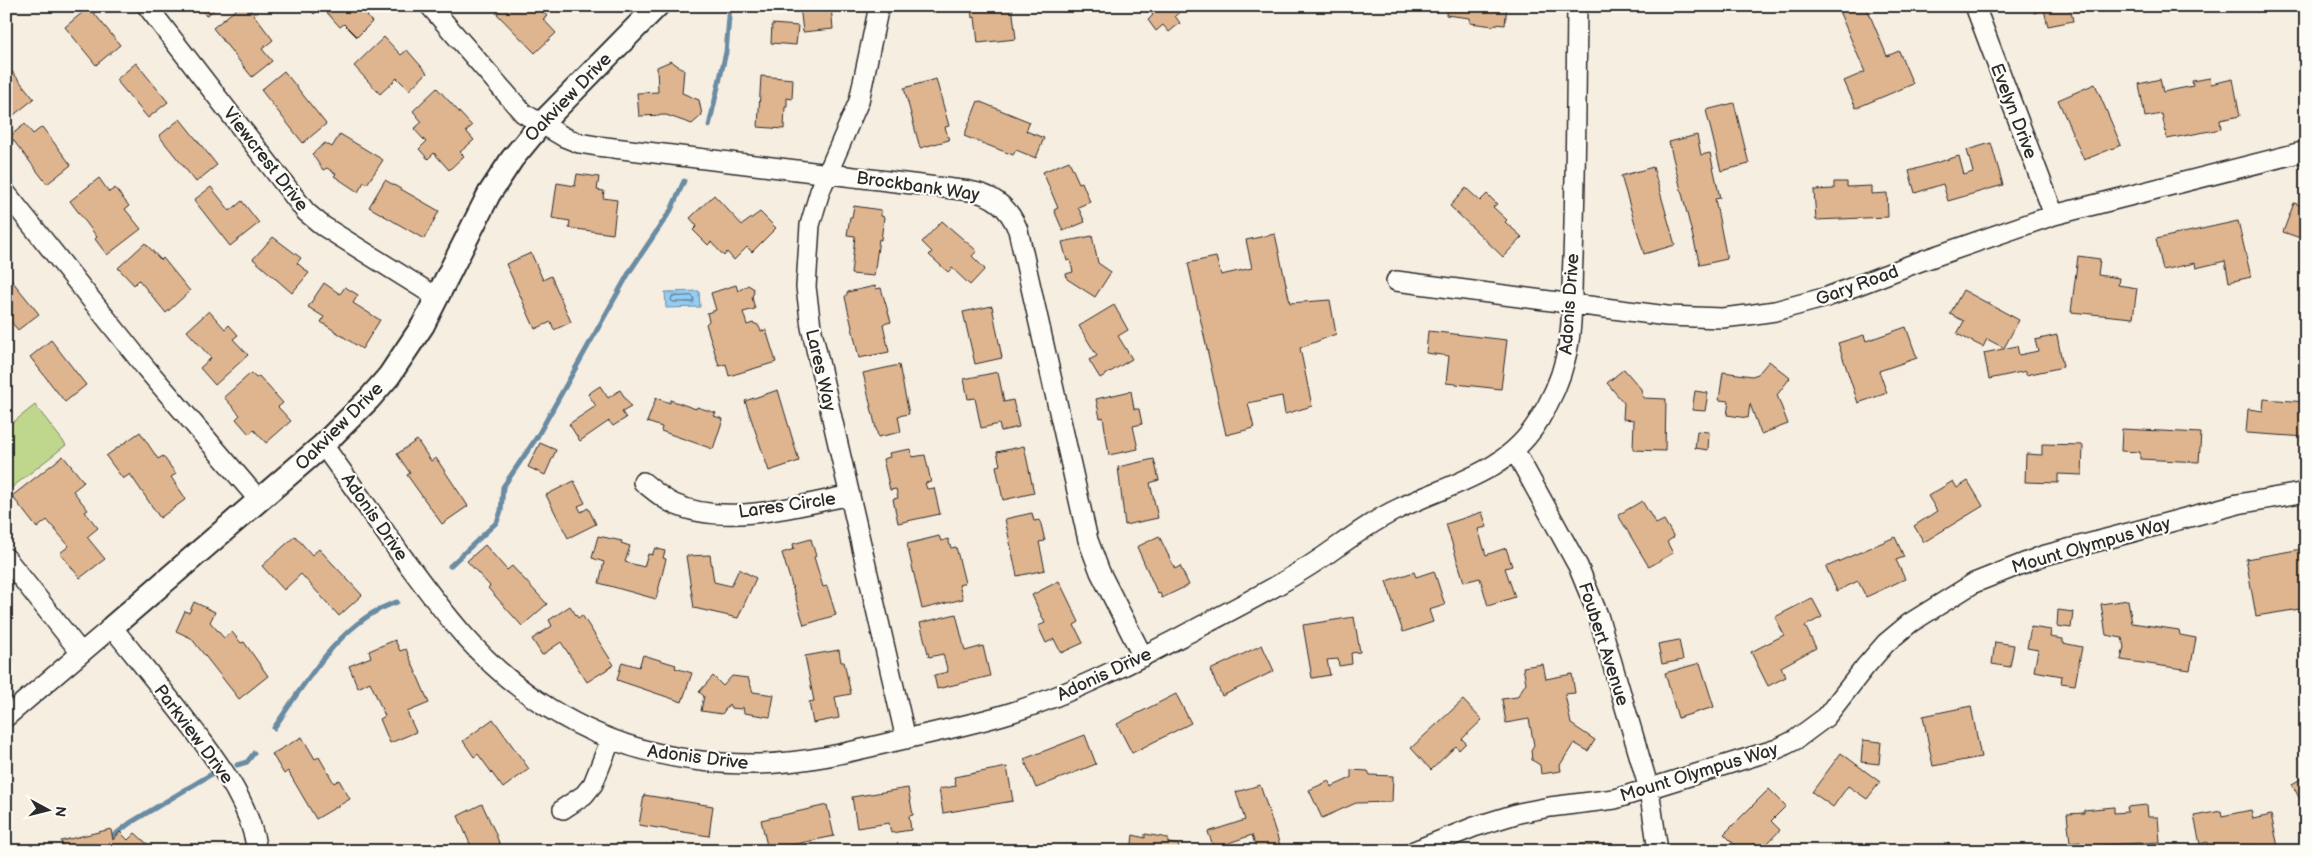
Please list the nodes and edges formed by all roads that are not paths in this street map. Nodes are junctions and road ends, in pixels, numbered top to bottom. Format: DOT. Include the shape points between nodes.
graph roads {
  1 [pos="147,6"];
  2 [pos="430,6"];
  3 [pos="657,6"];
  4 [pos="878,6"];
  5 [pos="1577,6"];
  6 [pos="1975,6"];
  7 [pos="541,124"];
  8 [pos="2306,151"];
  9 [pos="827,174"];
  10 [pos="6,192"];
  11 [pos="2054,215"];
  12 [pos="1396,280"];
  13 [pos="438,298"];
  14 [pos="1571,303"];
  15 [pos="323,445"];
  16 [pos="1515,450"];
  17 [pos="643,482"];
  18 [pos="2306,492"];
  19 [pos="850,496"];
  20 [pos="259,500"];
  21 [pos="6,558"];
  22 [pos="112,627"];
  23 [pos="81,653"];
  24 [pos="1142,657"];
  25 [pos="6,717"];
  26 [pos="906,739"];
  27 [pos="611,740"];
  28 [pos="1649,789"];
  29 [pos="563,809"];
  30 [pos="257,851"];
  31 [pos="1414,851"];
  32 [pos="1658,851"];
  1 -- 13 [label="street, Viewcrest Drive" via="306,212"];
  2 -- 7 [label="street, Brockbank Way" via="523,113"];
  3 -- 7 [label="street, Oakview Drive"];
  4 -- 9 [label="street, Lares Way" via="859,101"];
  5 -- 14 [label="street, Adonis Drive"];
  6 -- 11 [label="street, Evelyn Drive"];
  7 -- 9 [label="street, Brockbank Way" via="564,137 588,144"];
  7 -- 13 [label="street, Oakview Drive" via="489,194"];
  8 -- 11 [label="street, Gary Road"];
  9 -- 19 [label="street, Lares Way" via="810,225 806,287 811,327"];
  9 -- 24 [label="street, Brockbank Way" via="978,192 999,202 1010,214 1020,238 1088,540 1100,572"];
  10 -- 20 [label="street" via="145,367"];
  11 -- 14 [label="street, Gary Road" via="1827,297 1775,311 1695,318"];
  12 -- 14 [label="street, Gary Road"];
  13 -- 15 [label="street, Oakview Drive" via="389,376"];
  14 -- 16 [label="street, Adonis Drive" via="1570,339 1558,380 1539,420"];
  15 -- 20 [label="street, Oakview Drive"];
  15 -- 27 [label="street, Adonis Drive" via="441,610 477,651 496,670 539,702"];
  16 -- 24 [label="street, Adonis Drive" via="1466,480 1390,513 1283,582"];
  16 -- 28 [label="street, Foubert Avenue" via="1578,566 1598,615"];
  17 -- 19 [label="street, Lares Circle" via="672,503 689,510 718,514 780,510"];
  18 -- 28 [label="street, Mount Olympus Way" via="2238,504 2042,556 1974,583 1929,608 1886,643 1826,717 1795,740 1777,749"];
  19 -- 26 [label="street, Lares Way"];
  20 -- 22 [label="street, Oakview Drive"];
  21 -- 23 [label="street"];
  22 -- 23 [label="street, Oakview Drive"];
  22 -- 30 [label="street, Parkview Drive" via="184,716 238,793 250,819"];
  23 -- 25 [label="street, Oakview Drive"];
  24 -- 26 [label="street, Adonis Drive" via="1040,703"];
  26 -- 27 [label="street, Adonis Drive" via="817,760 757,764 667,756"];
  27 -- 29 [label="street" via="593,784 584,795"];
  28 -- 31 [label="street, Mount Olympus Way" via="1615,799 1520,813"];
  28 -- 32 [label="street, Foubert Avenue"];
}
